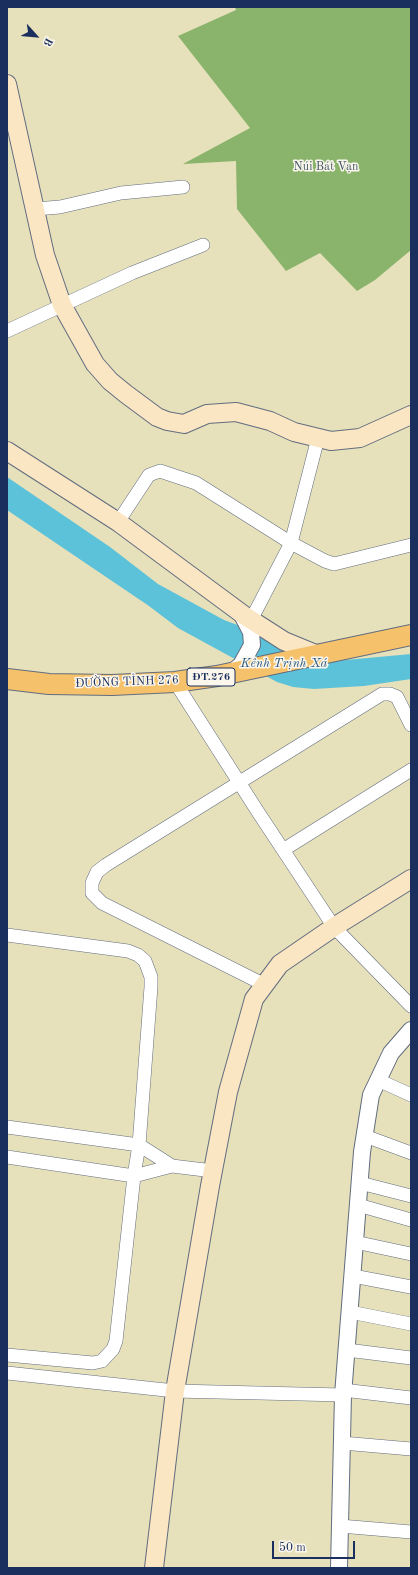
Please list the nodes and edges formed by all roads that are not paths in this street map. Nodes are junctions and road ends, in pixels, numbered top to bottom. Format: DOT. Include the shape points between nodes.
graph roads {
  1 [pos="7,84"];
  2 [pos="10,115"];
  3 [pos="183,186"];
  4 [pos="36,209"];
  5 [pos="203,245"];
  6 [pos="62,305"];
  7 [pos="7,331"];
  8 [pos="411,415"];
  9 [pos="318,438"];
  10 [pos="7,450"];
  11 [pos="118,522"];
  12 [pos="291,543"];
  13 [pos="411,545"];
  14 [pos="246,616"];
  15 [pos="411,635"];
  16 [pos="318,655"];
  17 [pos="230,674"];
  18 [pos="7,679"];
  19 [pos="175,682"];
  20 [pos="411,725"];
  21 [pos="411,770"];
  22 [pos="239,782"];
  23 [pos="283,850"];
  24 [pos="411,879"];
  25 [pos="334,927"];
  26 [pos="7,934"];
  27 [pos="265,985"];
  28 [pos="411,1006"];
  29 [pos="411,1030"];
  30 [pos="378,1080"];
  31 [pos="411,1095"];
  32 [pos="7,1127"];
  33 [pos="365,1136"];
  34 [pos="139,1145"];
  35 [pos="411,1153"];
  36 [pos="7,1157"];
  37 [pos="172,1166"];
  38 [pos="213,1171"];
  39 [pos="134,1176"];
  40 [pos="360,1183"];
  41 [pos="411,1196"];
  42 [pos="358,1205"];
  43 [pos="411,1220"];
  44 [pos="355,1242"];
  45 [pos="411,1254"];
  46 [pos="353,1276"];
  47 [pos="411,1287"];
  48 [pos="350,1312"];
  49 [pos="411,1324"];
  50 [pos="347,1350"];
  51 [pos="7,1355"];
  52 [pos="411,1358"];
  53 [pos="7,1373"];
  54 [pos="175,1391"];
  55 [pos="343,1393"];
  56 [pos="411,1398"];
  57 [pos="342,1444"];
  58 [pos="411,1449"];
  59 [pos="340,1526"];
  60 [pos="411,1532"];
  61 [pos="154,1568"];
  62 [pos="339,1568"];
  1 -- 2 [label="main road"];
  2 -- 4 [label="main road"];
  3 -- 4 [label="street" via="121,193 60,207"];
  4 -- 6 [label="main road" via="45,254"];
  5 -- 6 [label="street" via="132,273"];
  6 -- 7 [label="street"];
  6 -- 9 [label="main road" via="95,364 110,381 157,417 184,424 207,414 236,412"];
  8 -- 9 [label="main road" via="360,438 331,441"];
  9 -- 12 [label="street"];
  10 -- 11 [label="main road"];
  11 -- 12 [label="street" via="149,475 160,472 196,483"];
  11 -- 14 [label="main road"];
  12 -- 13 [label="street" via="334,564"];
  12 -- 14 [label="street"];
  14 -- 16 [label="main road" via="284,641"];
  14 -- 17 [label="street" via="252,645 245,660"];
  15 -- 16 [label="main road, ĐƯỜNG TỈNH 276 / ĐT.276"];
  16 -- 17 [label="main road, ĐƯỜNG TỈNH 276 / ĐT.276"];
  17 -- 19 [label="main road, ĐƯỜNG TỈNH 276 / ĐT.276"];
  18 -- 19 [label="main road, ĐƯỜNG TỈNH 276 / ĐT.276" via="49,684 104,685"];
  19 -- 22 [label="street"];
  20 -- 22 [label="street" via="397,697 382,694"];
  21 -- 23 [label="street"];
  22 -- 23 [label="street"];
  22 -- 27 [label="street" via="106,865 97,872 92,883 92,893 102,903"];
  23 -- 25 [label="street"];
  24 -- 25 [label="main road"];
  25 -- 27 [label="main road" via="280,964"];
  25 -- 28 [label="street"];
  26 -- 34 [label="street" via="128,951 145,961 151,977 151,987"];
  27 -- 38 [label="main road" via="254,999 228,1092"];
  29 -- 30 [label="street" via="391,1053"];
  30 -- 31 [label="street"];
  30 -- 33 [label="street" via="372,1095"];
  32 -- 34 [label="street"];
  33 -- 35 [label="street"];
  33 -- 40 [label="street"];
  34 -- 37 [label="street"];
  34 -- 39 [label="street"];
  36 -- 39 [label="street"];
  37 -- 38 [label="street"];
  37 -- 39 [label="street"];
  38 -- 54 [label="main road"];
  39 -- 51 [label="street" via="116,1341 113,1349 102,1361 92,1363"];
  40 -- 41 [label="street"];
  40 -- 42 [label="street"];
  42 -- 43 [label="street"];
  42 -- 44 [label="street"];
  44 -- 45 [label="street"];
  44 -- 46 [label="street"];
  46 -- 47 [label="street"];
  46 -- 48 [label="street"];
  48 -- 49 [label="street"];
  48 -- 50 [label="street"];
  50 -- 52 [label="street"];
  50 -- 55 [label="street"];
  53 -- 54 [label="street"];
  54 -- 55 [label="street"];
  54 -- 61 [label="main road"];
  55 -- 56 [label="street"];
  55 -- 57 [label="street"];
  57 -- 58 [label="street"];
  57 -- 59 [label="street"];
  59 -- 60 [label="street"];
  59 -- 62 [label="street"];
}
